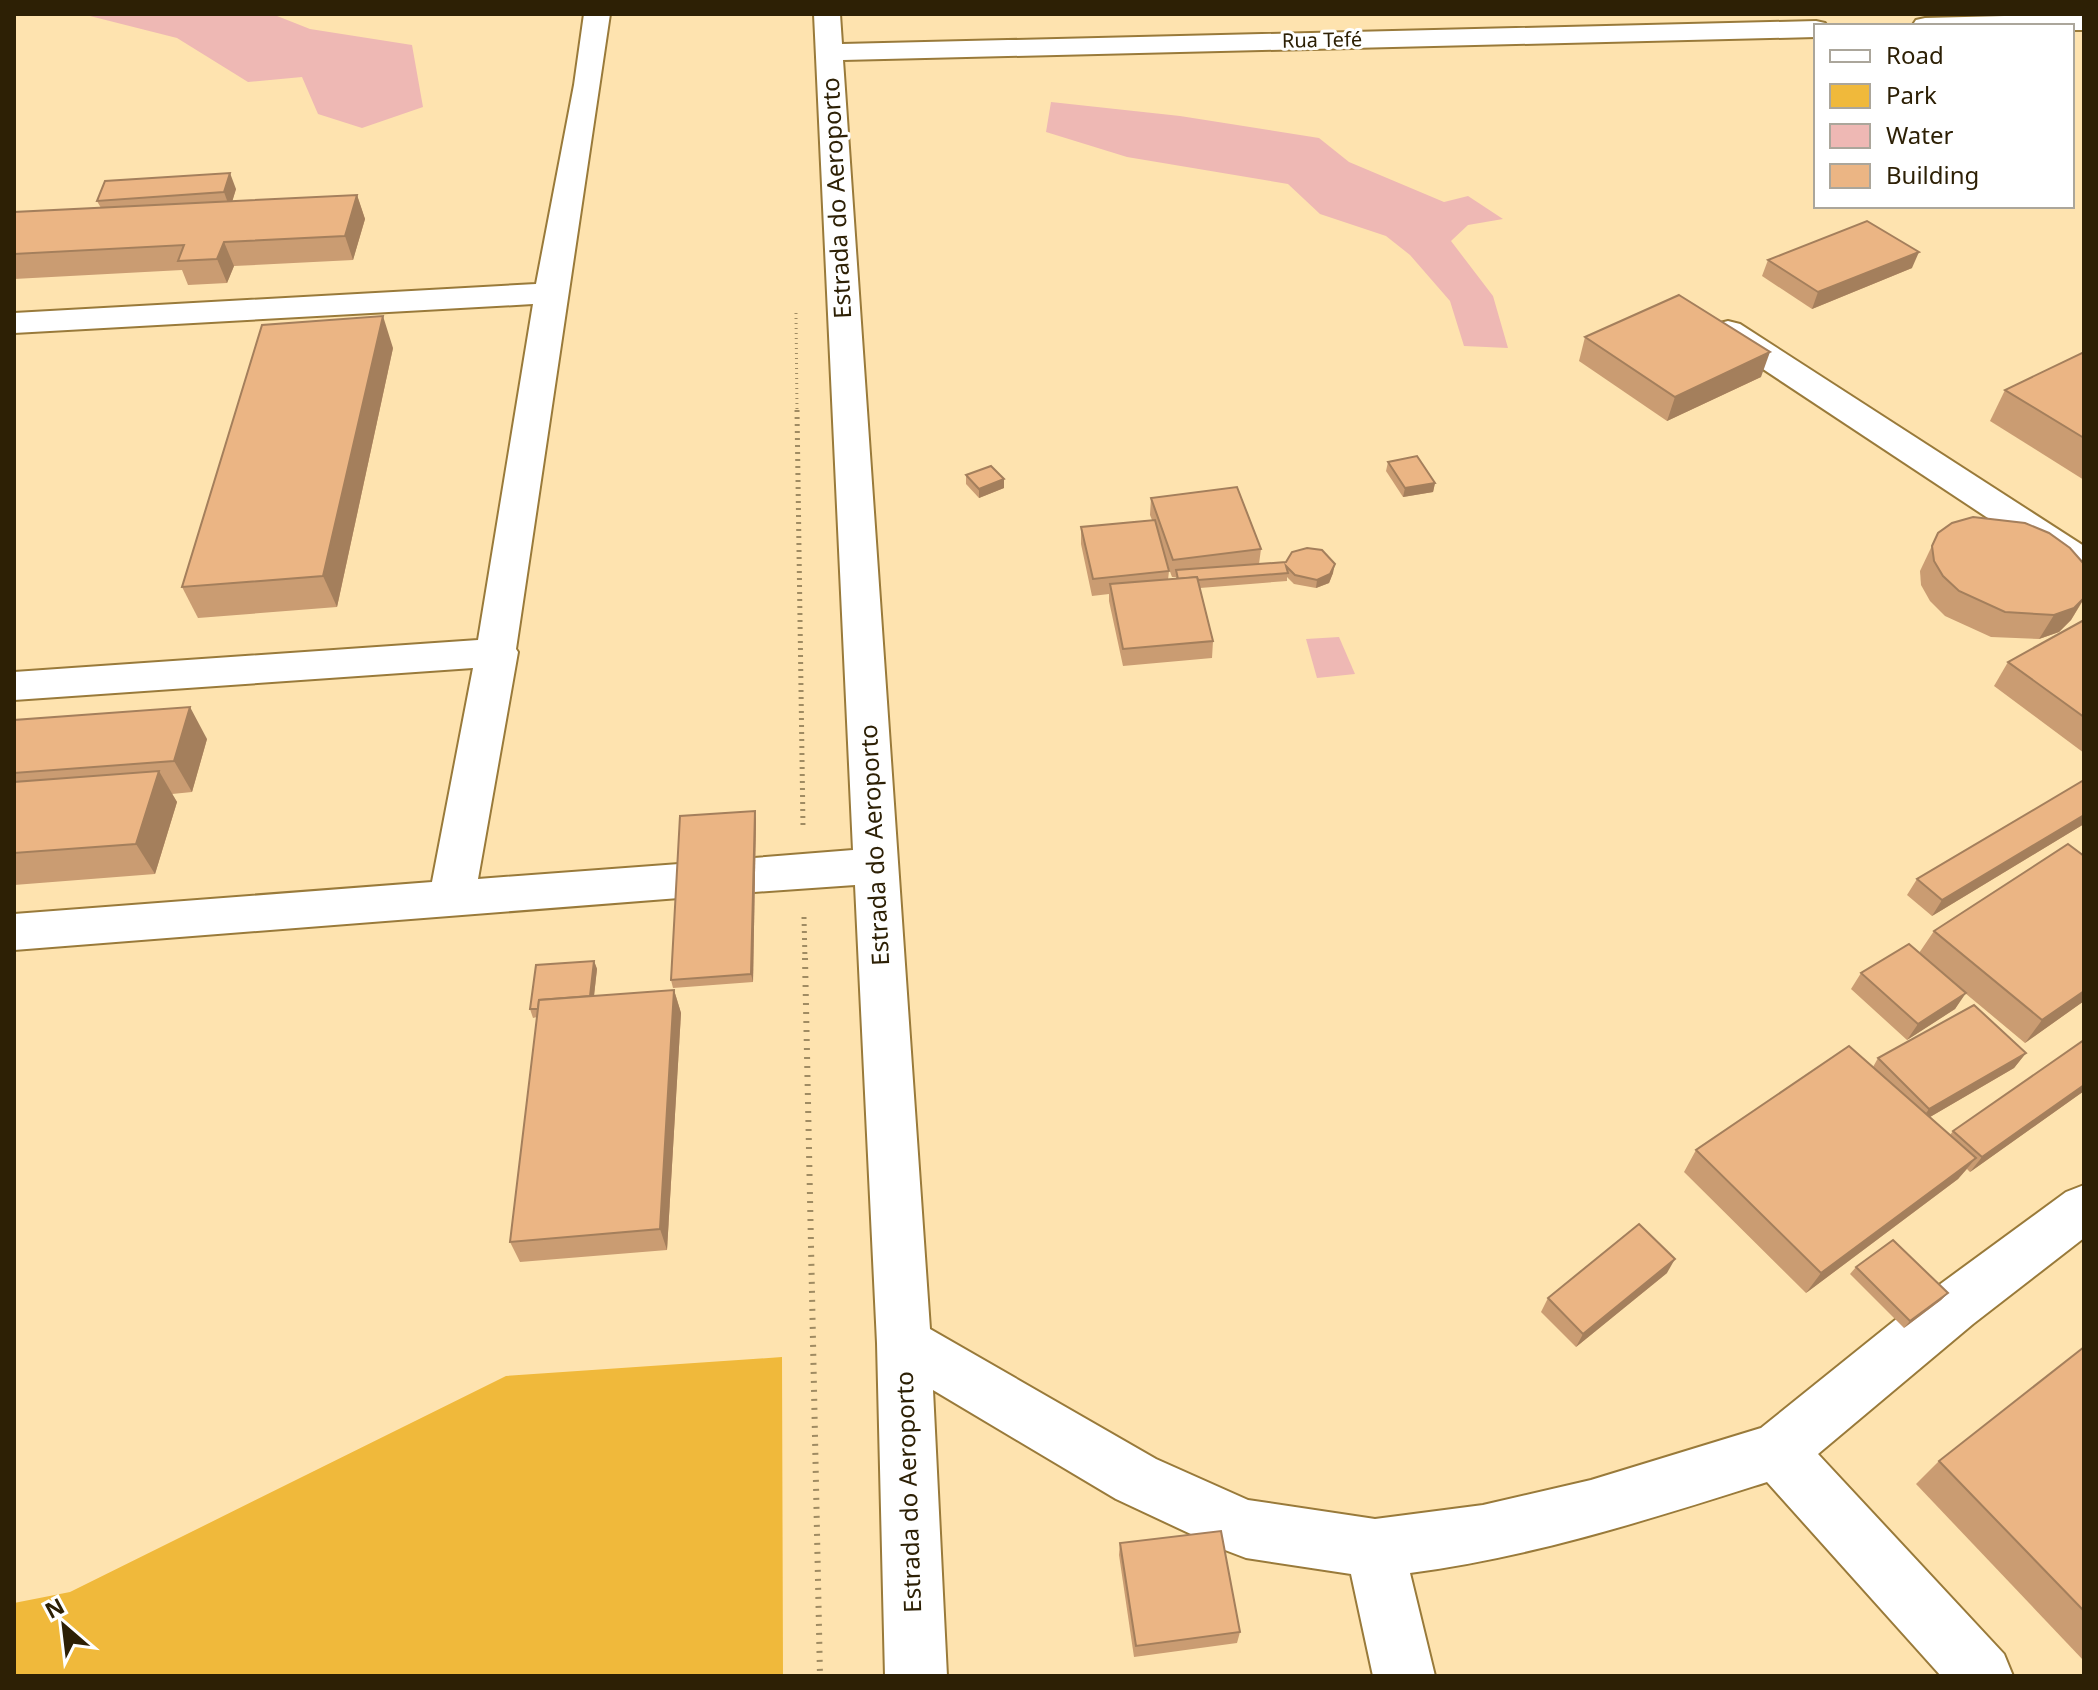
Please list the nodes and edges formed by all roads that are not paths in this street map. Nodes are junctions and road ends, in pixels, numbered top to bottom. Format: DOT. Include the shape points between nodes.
graph roads {
  1 [pos="597,14"];
  2 [pos="2084,22"];
  3 [pos="2004,24"];
  4 [pos="1814,29"];
  5 [pos="828,33"];
  6 [pos="551,293"];
  7 [pos="14,323"];
  8 [pos="1728,331"];
  9 [pos="2084,564"];
  10 [pos="498,652"];
  11 [pos="14,686"];
  12 [pos="876,866"];
  13 [pos="754,875"];
  14 [pos="679,881"];
  15 [pos="452,897"];
  16 [pos="14,932"];
  17 [pos="2084,1208"];
  18 [pos="904,1343"];
  19 [pos="1777,1451"];
  20 [pos="1375,1548"];
  21 [pos="916,1676"];
  22 [pos="1404,1676"];
  23 [pos="1982,1676"];
  1 -- 6 [label="street" via="593,63"];
  2 -- 3 [label="street"];
  4 -- 5 [label="street, Rua Tefé"];
  5 -- 12 [label="street, Estrada do Aeroporto"];
  6 -- 7 [label="street"];
  6 -- 10 [label="street"];
  8 -- 9 [label="street"];
  10 -- 11 [label="street"];
  10 -- 15 [label="street"];
  12 -- 13 [label="street"];
  12 -- 18 [label="street, Estrada do Aeroporto"];
  14 -- 15 [label="street"];
  15 -- 16 [label="street"];
  17 -- 19 [label="street"];
  18 -- 20 [label="street" via="1136,1479 1246,1529"];
  18 -- 21 [label="street, Estrada do Aeroporto"];
  19 -- 20 [label="street" via="1591,1509 1483,1534"];
  19 -- 23 [label="street"];
  20 -- 22 [label="street"];
}
